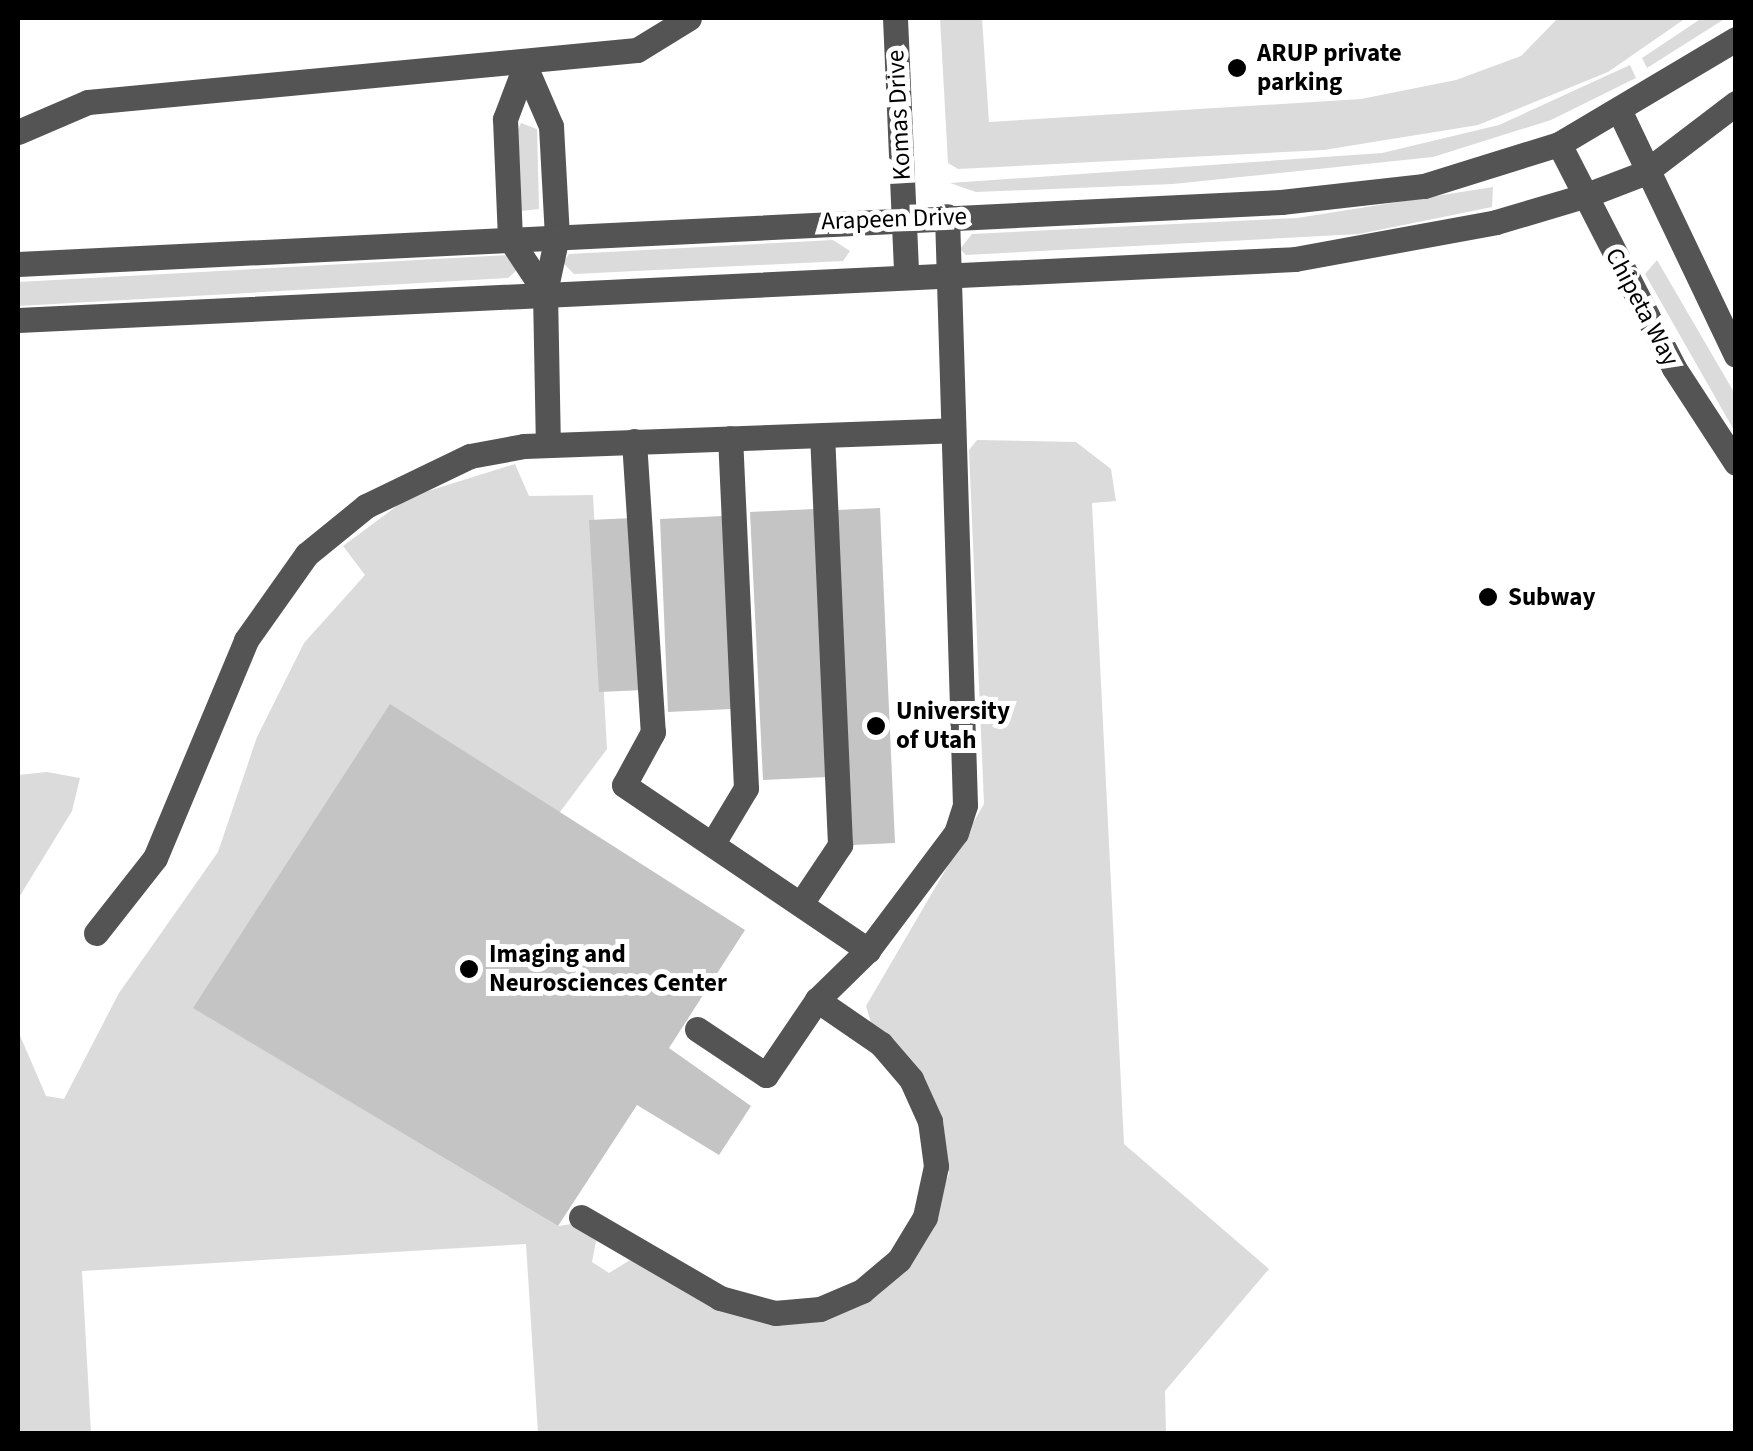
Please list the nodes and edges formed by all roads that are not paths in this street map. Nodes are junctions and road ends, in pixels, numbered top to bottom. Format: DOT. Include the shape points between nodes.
graph roads {
  1 [pos="689,18"];
  2 [pos="895,18"];
  3 [pos="1736,39"];
  4 [pos="525,66"];
  5 [pos="1736,103"];
  6 [pos="1620,112"];
  7 [pos="18,132"];
  8 [pos="1559,144"];
  9 [pos="1644,173"];
  10 [pos="1584,196"];
  11 [pos="947,216"];
  12 [pos="904,217"];
  13 [pos="557,236"];
  14 [pos="510,239"];
  15 [pos="18,264"];
  16 [pos="950,271"];
  17 [pos="906,272"];
  18 [pos="545,292"];
  19 [pos="18,320"];
  20 [pos="1736,355"];
  21 [pos="952,430"];
  22 [pos="822,435"];
  23 [pos="730,438"];
  24 [pos="634,442"];
  25 [pos="548,444"];
  26 [pos="1736,463"];
  27 [pos="714,843"];
  28 [pos="802,902"];
  29 [pos="96,933"];
  30 [pos="868,950"];
  31 [pos="817,1000"];
  32 [pos="697,1029"];
  33 [pos="581,1217"];
  1 -- 4 [label="street" via="637,50"];
  2 -- 12 [label="street, Komas Drive"];
  3 -- 6 [label="street, Arapeen Drive"];
  4 -- 7 [label="street" via="88,102"];
  4 -- 13 [label="street" via="551,126"];
  4 -- 14 [label="street" via="505,120"];
  5 -- 9 [label="street"];
  6 -- 8 [label="street, Arapeen Drive"];
  6 -- 9 [label="street"];
  8 -- 10 [label="street, Chipeta Way"];
  8 -- 11 [label="street, Arapeen Drive" via="1388,190"];
  9 -- 10 [label="street"];
  9 -- 20 [label="street"];
  10 -- 16 [label="street" via="1496,222 1295,260"];
  10 -- 26 [label="street, Chipeta Way" via="1674,368"];
  11 -- 12 [label="street, Arapeen Drive"];
  11 -- 16 [label="street"];
  12 -- 13 [label="street, Arapeen Drive"];
  12 -- 17 [label="street, Komas Drive"];
  13 -- 14 [label="street, Arapeen Drive"];
  13 -- 18 [label="street"];
  14 -- 15 [label="street, Arapeen Drive"];
  14 -- 18 [label="street"];
  16 -- 17 [label="street"];
  16 -- 21 [label="street"];
  17 -- 18 [label="street"];
  18 -- 19 [label="street"];
  18 -- 25 [label="street"];
  21 -- 22 [label="street"];
  21 -- 30 [label="street" via="965,805 956,833"];
  22 -- 23 [label="street"];
  22 -- 28 [label="street" via="840,845"];
  23 -- 24 [label="street"];
  23 -- 27 [label="street" via="746,788"];
  24 -- 25 [label="street"];
  24 -- 27 [label="street" via="653,732 624,785"];
  25 -- 29 [label="street" via="470,456 366,506 307,554 246,640 155,858"];
  27 -- 28 [label="street"];
  28 -- 30 [label="street"];
  30 -- 31 [label="street"];
  31 -- 32 [label="street" via="766,1076"];
  31 -- 33 [label="street" via="881,1044 910,1079 930,1122 936,1166 925,1217 900,1260 862,1291 820,1309 774,1313 720,1298"];
}
